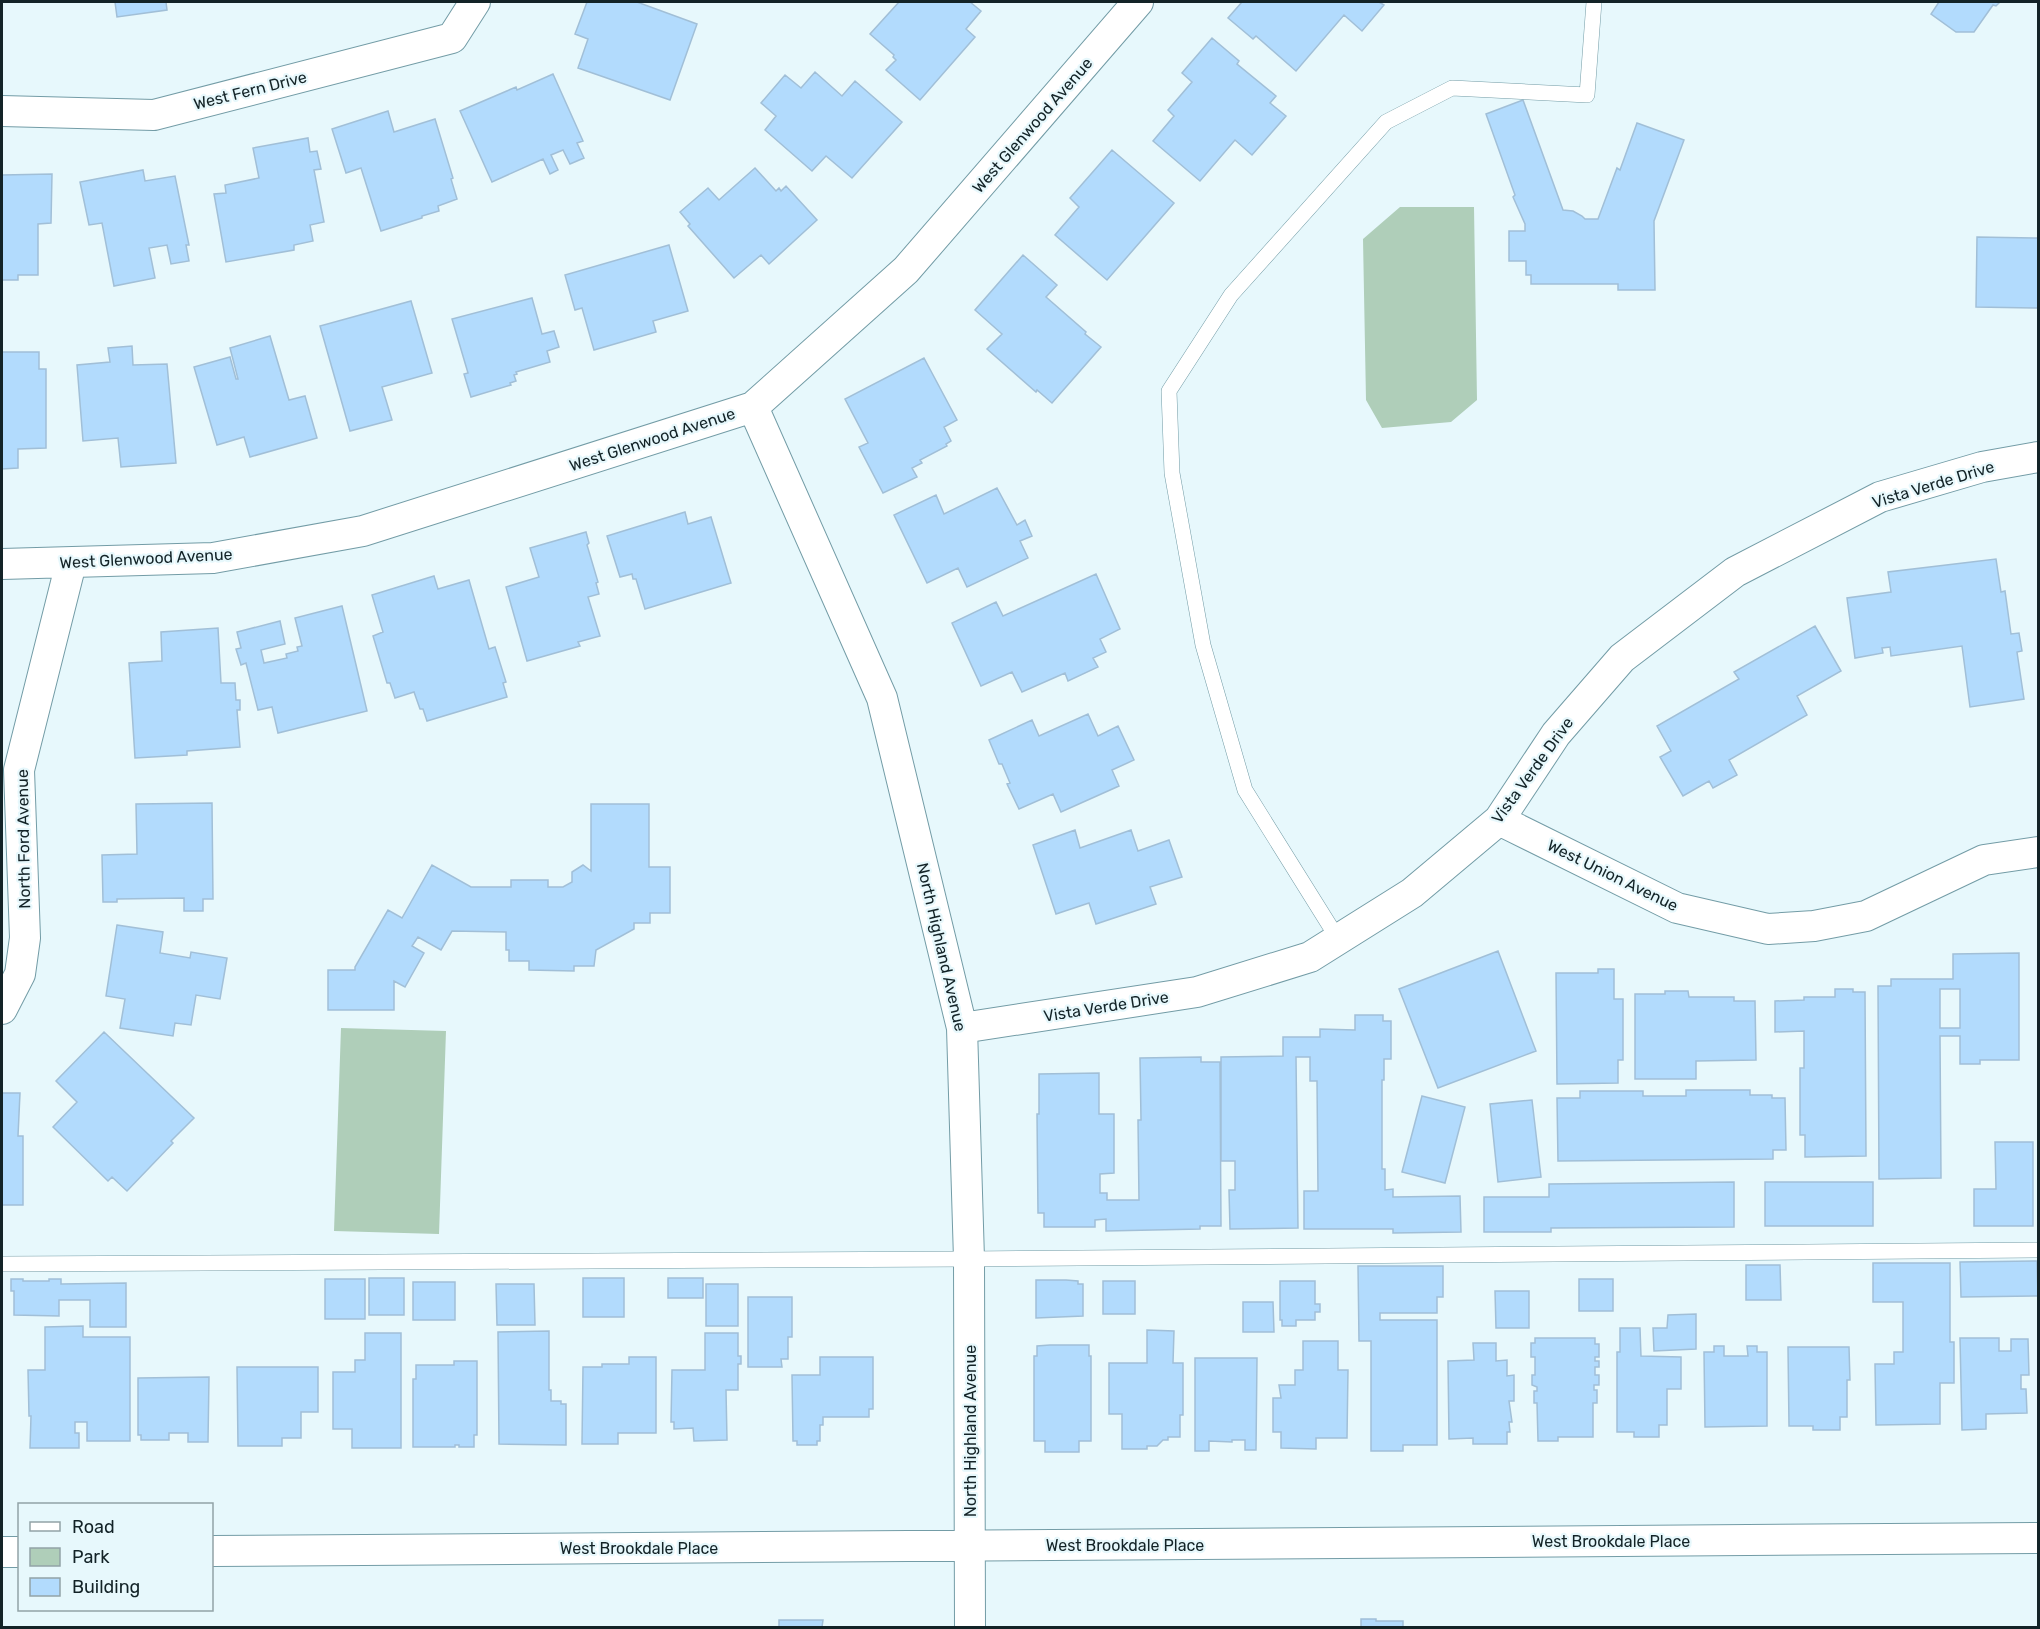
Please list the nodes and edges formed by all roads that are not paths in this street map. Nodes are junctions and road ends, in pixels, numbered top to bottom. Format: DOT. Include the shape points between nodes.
graph roads {
  1 [pos="475,2"];
  2 [pos="1138,2"];
  3 [pos="1594,2"];
  4 [pos="2,111"];
  5 [pos="753,407"];
  6 [pos="2038,457"];
  7 [pos="71,563"];
  8 [pos="2,564"];
  9 [pos="1499,820"];
  10 [pos="2038,852"];
  11 [pos="1338,939"];
  12 [pos="2,1009"];
  13 [pos="962,1028"];
  14 [pos="2038,1250"];
  15 [pos="969,1259"];
  16 [pos="2,1264"];
  17 [pos="2038,1538"];
  18 [pos="970,1545"];
  19 [pos="213,1551"];
  20 [pos="2,1552"];
  21 [pos="18,1552"];
  22 [pos="970,1628"];
  1 -- 4 [label="street, West Fern Drive" via="452,38 154,115"];
  2 -- 5 [label="street, West Glenwood Avenue" via="906,270"];
  3 -- 11 [label="lane" via="1587,95 1452,88 1386,122 1231,295 1169,391 1172,473 1203,645 1245,790"];
  5 -- 7 [label="street, West Glenwood Avenue" via="363,531 213,558"];
  5 -- 13 [label="street, North Highland Avenue" via="882,698"];
  6 -- 9 [label="street, Vista Verde Drive" via="1982,467 1880,497 1735,572 1622,658 1556,734"];
  7 -- 8 [label="street, West Glenwood Avenue"];
  7 -- 12 [label="street, North Ford Avenue" via="19,770 25,938 20,974"];
  9 -- 10 [label="street, West Union Avenue" via="1677,908 1768,929 1814,926 1866,916 1984,860"];
  9 -- 11 [label="street, Vista Verde Drive" via="1412,893"];
  11 -- 13 [label="street, Vista Verde Drive" via="1310,957 1197,992"];
  13 -- 15 [label="street, North Highland Avenue"];
  14 -- 15 [label="lane"];
  15 -- 16 [label="lane"];
  15 -- 18 [label="street, North Highland Avenue"];
  17 -- 18 [label="street, West Brookdale Place"];
  18 -- 19 [label="street, West Brookdale Place"];
  18 -- 22 [label="street, North Highland Avenue"];
  20 -- 21 [label="street"];
}
